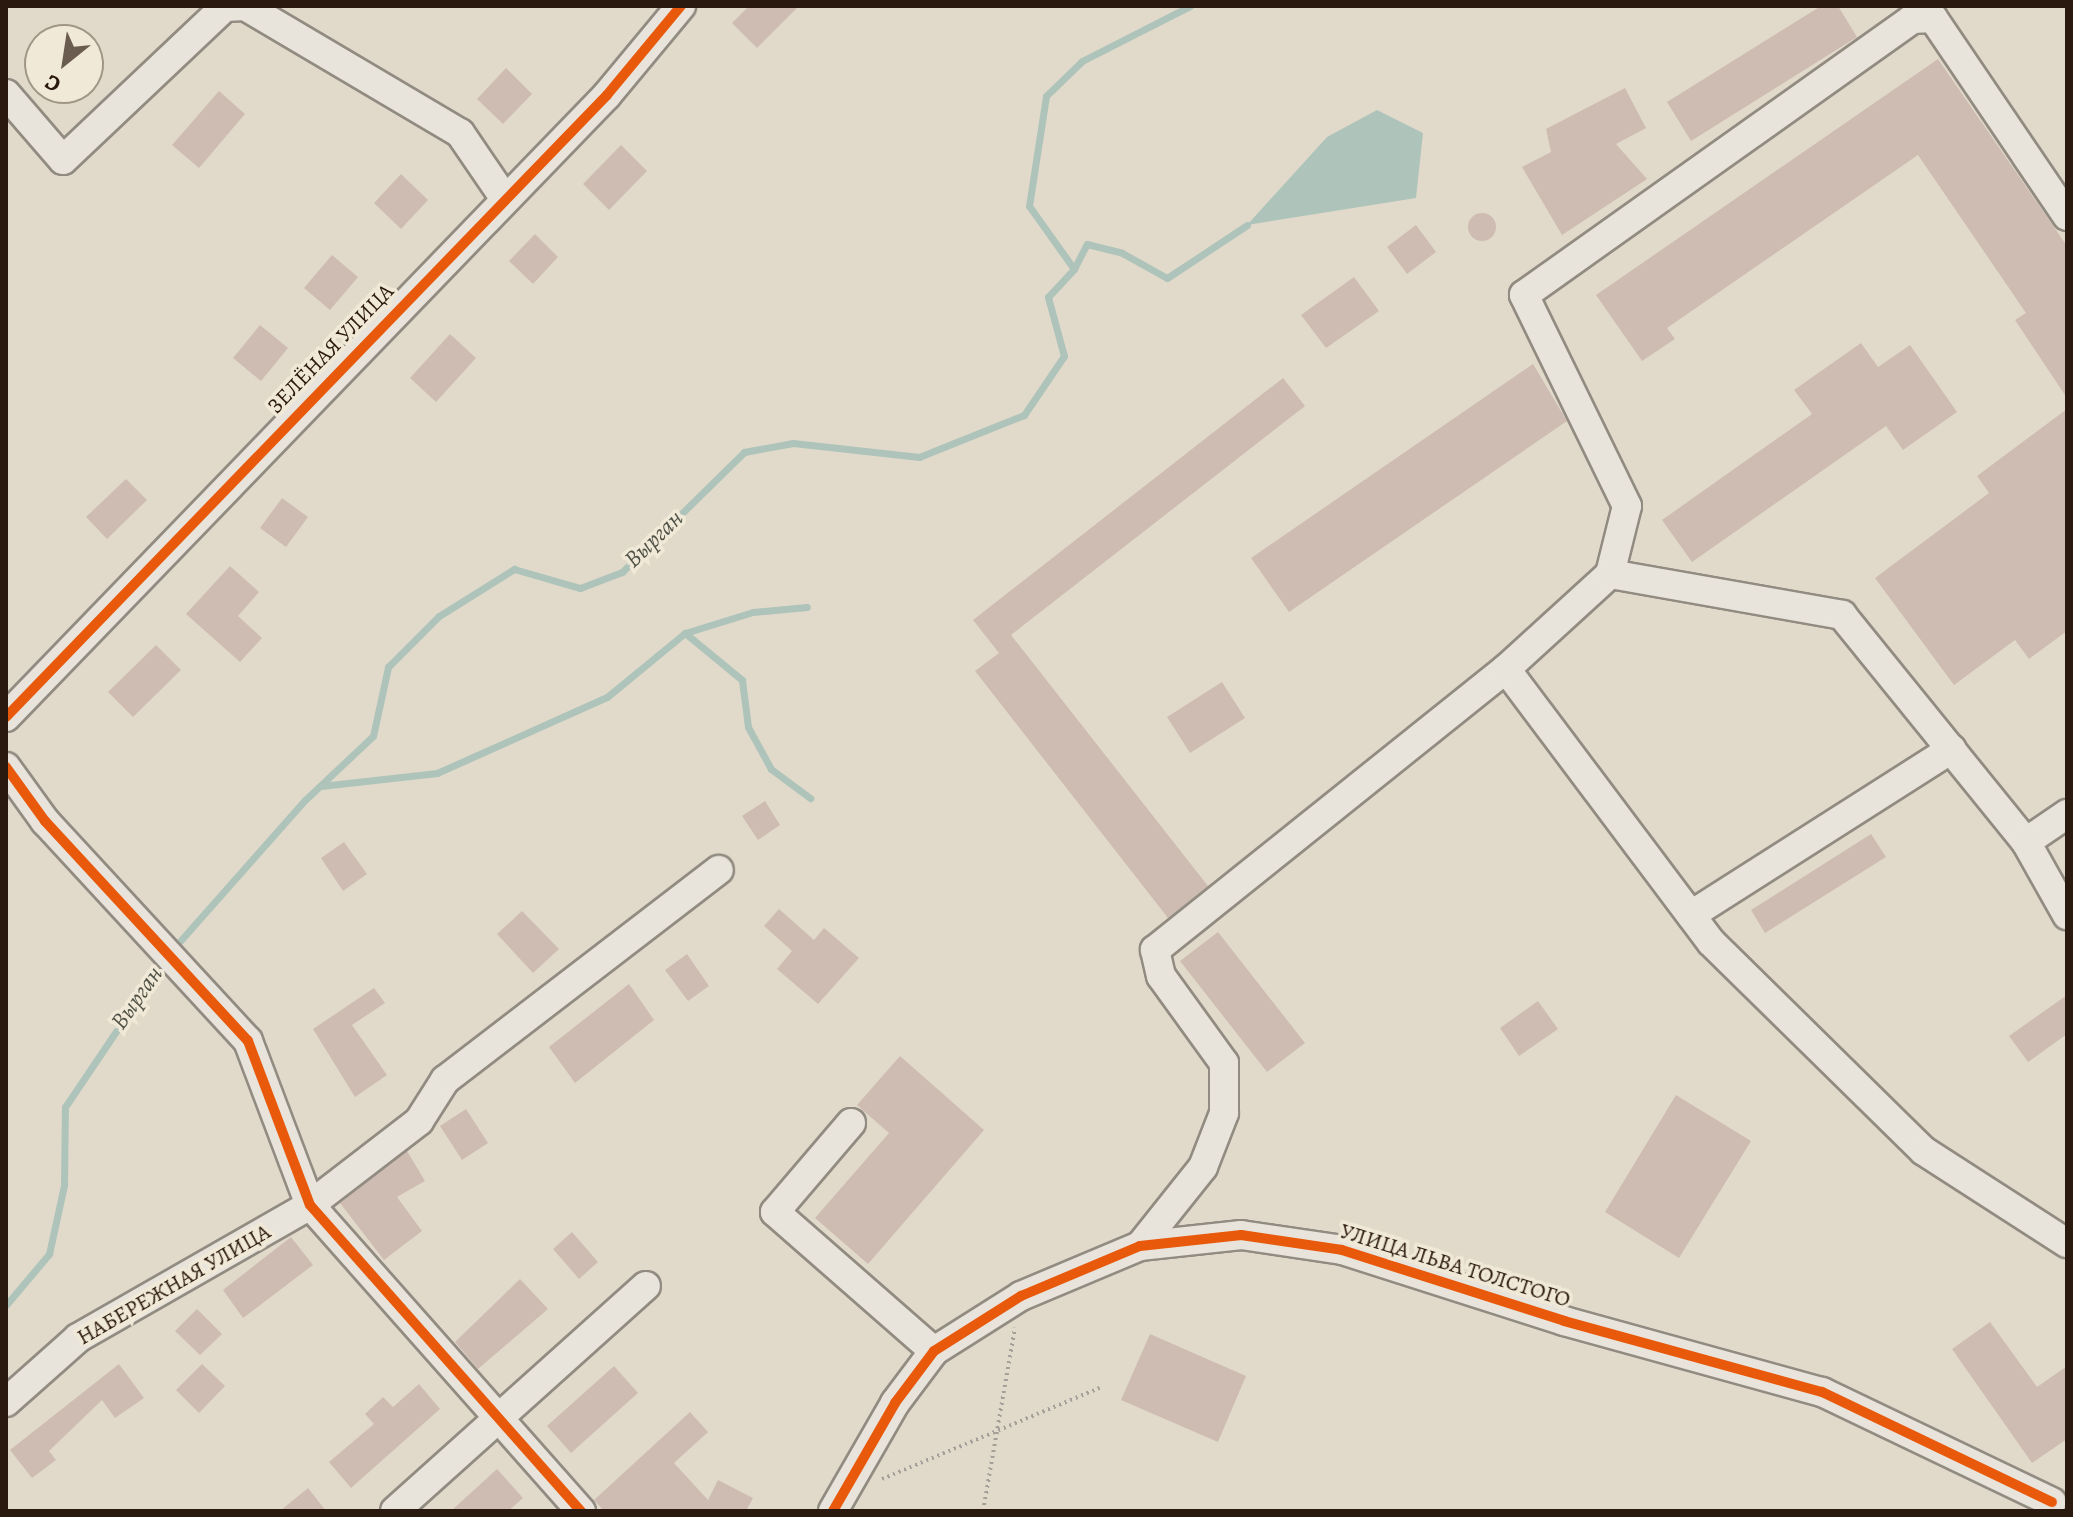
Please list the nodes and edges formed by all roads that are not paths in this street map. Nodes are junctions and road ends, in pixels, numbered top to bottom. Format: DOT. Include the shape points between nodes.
graph roads {
  1 [pos="245,6"];
  2 [pos="681,6"];
  3 [pos="6,94"];
  4 [pos="505,199"];
  5 [pos="2067,216"];
  6 [pos="1610,574"];
  7 [pos="1506,669"];
  8 [pos="6,717"];
  9 [pos="1952,749"];
  10 [pos="6,767"];
  11 [pos="2067,814"];
  12 [pos="2026,842"];
  13 [pos="719,870"];
  14 [pos="1691,915"];
  15 [pos="2067,915"];
  16 [pos="851,1123"];
  17 [pos="310,1205"];
  18 [pos="2067,1243"];
  19 [pos="1140,1246"];
  20 [pos="646,1286"];
  21 [pos="934,1351"];
  22 [pos="6,1402"];
  23 [pos="495,1420"];
  24 [pos="2054,1502"];
  25 [pos="844,1506"];
  26 [pos="395,1511"];
  27 [pos="581,1511"];
  1 -- 3 [label="street" via="225,7 63,160"];
  1 -- 4 [label="street" via="460,133"];
  2 -- 4 [label="street, ЗЕЛЁНАЯ УЛИЦА" via="607,95"];
  4 -- 8 [label="street, ЗЕЛЁНАЯ УЛИЦА"];
  5 -- 6 [label="street" via="1933,18 1912,19 1524,295 1627,506"];
  6 -- 7 [label="street"];
  6 -- 9 [label="street" via="1842,615"];
  7 -- 14 [label="street"];
  7 -- 19 [label="street" via="1155,950 1161,976 1224,1063 1224,1113 1203,1167"];
  9 -- 12 [label="street"];
  9 -- 14 [label="street"];
  10 -- 17 [label="street" via="45,821 248,1041"];
  11 -- 12 [label="street"];
  12 -- 15 [label="street"];
  13 -- 17 [label="street, НАБЕРЕЖНАЯ УЛИЦА" via="445,1080 419,1121"];
  14 -- 18 [label="street" via="1924,1151"];
  16 -- 21 [label="street" via="775,1212"];
  17 -- 22 [label="street, НАБЕРЕЖНАЯ УЛИЦА" via="78,1338"];
  17 -- 23 [label="street"];
  19 -- 21 [label="street, УЛИЦА ЛЬВА ТОЛСТОГО" via="1021,1296"];
  19 -- 24 [label="street, УЛИЦА ЛЬВА ТОЛСТОГО" via="1241,1235 1342,1250 1564,1321 1822,1392"];
  20 -- 23 [label="street"];
  21 -- 25 [label="street, УЛИЦА ЛЬВА ТОЛСТОГО"];
  23 -- 26 [label="street"];
  23 -- 27 [label="street"];
}
